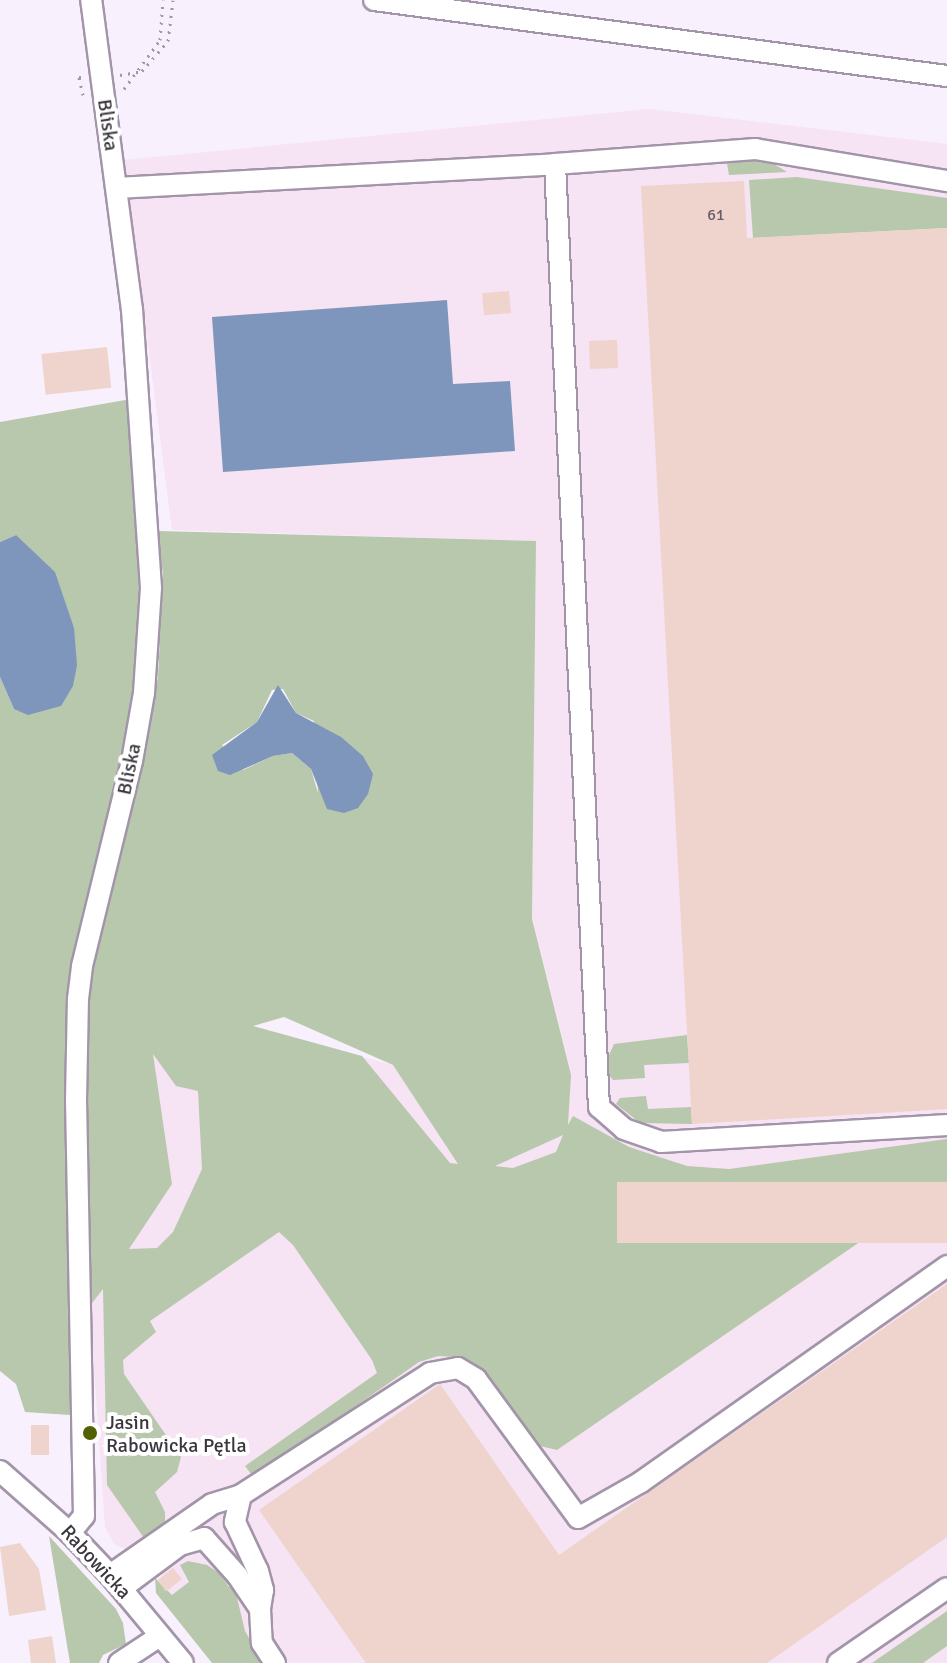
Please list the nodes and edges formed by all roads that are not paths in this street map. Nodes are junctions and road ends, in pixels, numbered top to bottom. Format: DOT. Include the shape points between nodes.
graph roads {
  1 [pos="91,0"];
  2 [pos="374,0"];
  3 [pos="947,76"];
  4 [pos="555,164"];
  5 [pos="947,181"];
  6 [pos="117,188"];
  7 [pos="947,1125"];
  8 [pos="947,1266"];
  9 [pos="0,1471"];
  10 [pos="241,1495"];
  11 [pos="70,1533"];
  12 [pos="116,1582"];
  13 [pos="947,1588"];
  14 [pos="260,1609"];
  15 [pos="160,1636"];
  16 [pos="119,1663"];
  17 [pos="183,1663"];
  18 [pos="275,1663"];
  19 [pos="838,1663"];
  1 -- 6 [label="street, Bliska"];
  2 -- 3 [label="street"];
  4 -- 5 [label="street" via="755,149"];
  4 -- 6 [label="street"];
  4 -- 7 [label="street" via="599,1107 624,1129 661,1142"];
  6 -- 11 [label="street, Bliska" via="133,326 150,640 132,761 78,999 84,1516"];
  8 -- 10 [label="street" via="641,1482 578,1518 476,1379 458,1368 430,1373"];
  9 -- 11 [label="street, Rabowicka"];
  10 -- 12 [label="street" via="212,1504"];
  10 -- 14 [label="street" via="235,1522 258,1571"];
  11 -- 12 [label="street, Rabowicka"];
  12 -- 14 [label="street" via="180,1545 204,1538"];
  12 -- 15 [label="street, Rabowicka"];
  13 -- 19 [label="street"];
  14 -- 18 [label="street" via="262,1643"];
  15 -- 16 [label="street"];
  15 -- 17 [label="street, Rabowicka"];
}
